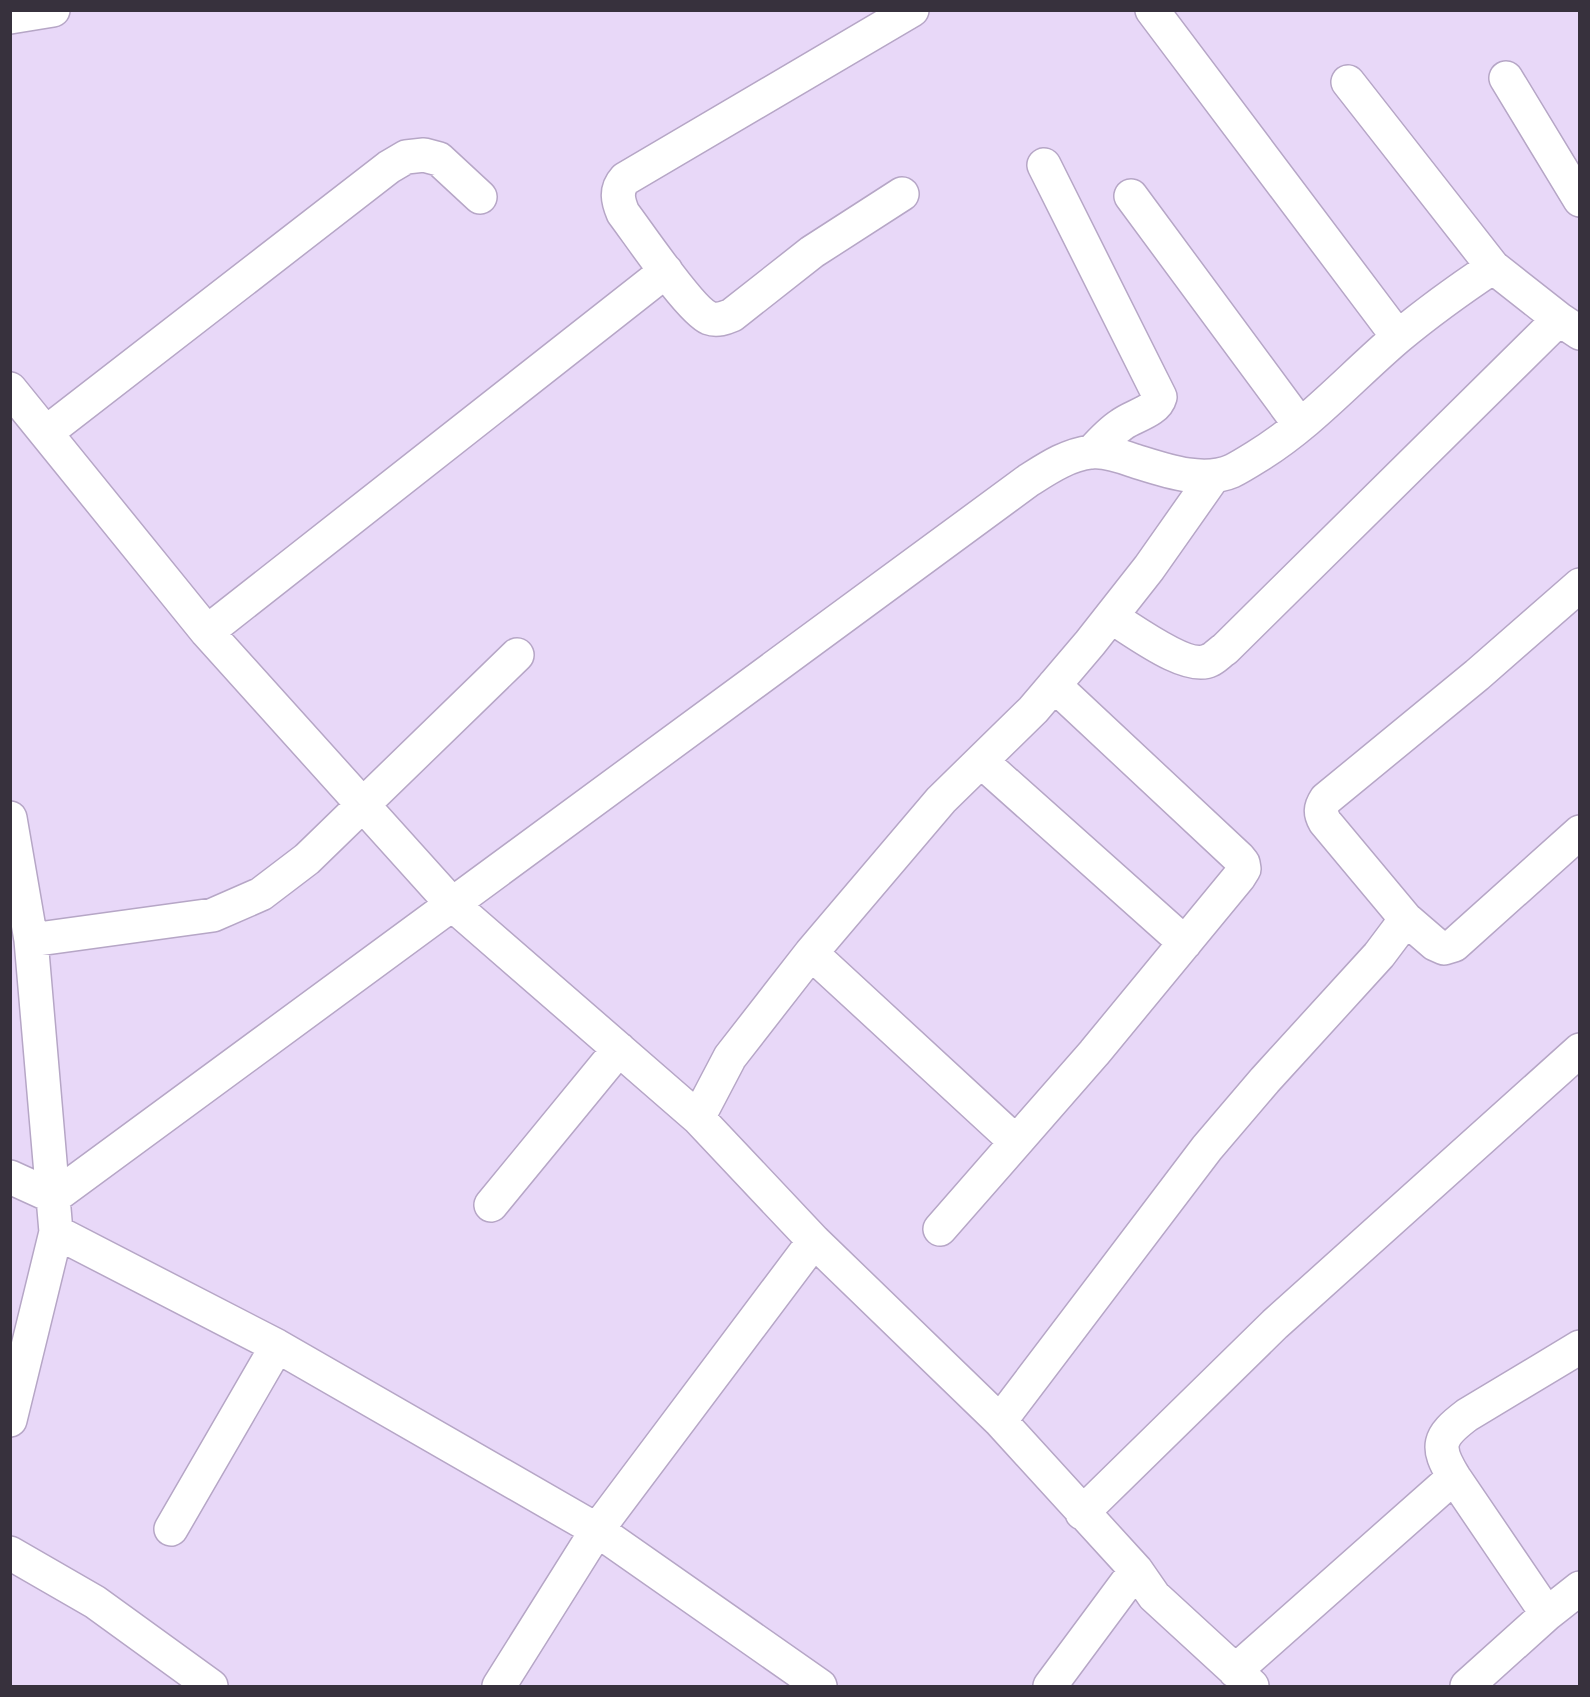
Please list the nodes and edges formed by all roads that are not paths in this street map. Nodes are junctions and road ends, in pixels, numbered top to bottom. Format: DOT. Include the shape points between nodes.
graph roads {
  1 [pos="53,10"];
  2 [pos="912,10"];
  3 [pos="1152,10"];
  4 [pos="10,17"];
  5 [pos="1506,78"];
  6 [pos="1348,82"];
  7 [pos="1044,165"];
  8 [pos="902,194"];
  9 [pos="1131,196"];
  10 [pos="480,197"];
  11 [pos="1580,200"];
  12 [pos="1493,267"];
  13 [pos="666,271"];
  14 [pos="1569,326"];
  15 [pos="1398,337"];
  16 [pos="10,389"];
  17 [pos="1300,425"];
  18 [pos="47,432"];
  19 [pos="1092,452"];
  20 [pos="1213,477"];
  21 [pos="1580,585"];
  22 [pos="1111,616"];
  23 [pos="207,632"];
  24 [pos="517,656"];
  25 [pos="1054,685"];
  26 [pos="981,761"];
  27 [pos="363,805"];
  28 [pos="10,818"];
  29 [pos="1580,832"];
  30 [pos="453,905"];
  31 [pos="1406,919"];
  32 [pos="31,940"];
  33 [pos="1185,943"];
  34 [pos="811,953"];
  35 [pos="619,1049"];
  36 [pos="1580,1050"];
  37 [pos="698,1118"];
  38 [pos="1016,1142"];
  39 [pos="10,1178"];
  40 [pos="54,1197"];
  41 [pos="491,1205"];
  42 [pos="939,1229"];
  43 [pos="56,1232"];
  44 [pos="814,1241"];
  45 [pos="277,1346"];
  46 [pos="1580,1347"];
  47 [pos="10,1420"];
  48 [pos="1000,1421"];
  49 [pos="1454,1477"];
  50 [pos="1082,1513"];
  51 [pos="171,1529"];
  52 [pos="597,1530"];
  53 [pos="10,1553"];
  54 [pos="1136,1570"];
  55 [pos="1580,1588"];
  56 [pos="1547,1614"];
  57 [pos="1243,1678"];
  58 [pos="810,1684"];
  59 [pos="211,1686"];
  60 [pos="499,1686"];
  61 [pos="1050,1686"];
  62 [pos="1467,1686"];
  1 -- 4 [label="street"];
  2 -- 13 [label="street" via="620,184 623,213"];
  3 -- 15 [label="street"];
  5 -- 11 [label="street"];
  6 -- 12 [label="street"];
  7 -- 19 [label="street" via="1160,397 1159,403 1122,423"];
  8 -- 13 [label="street" via="812,252 722,319 711,319 700,312"];
  9 -- 17 [label="street"];
  10 -- 18 [label="street" via="439,159 424,155 397,162"];
  12 -- 14 [label="street"];
  12 -- 15 [label="street"];
  13 -- 23 [label="street"];
  14 -- 22 [label="street" via="1209,661 1181,659"];
  15 -- 17 [label="street"];
  16 -- 18 [label="street"];
  17 -- 20 [label="street" via="1232,471"];
  18 -- 23 [label="street"];
  19 -- 20 [label="street"];
  19 -- 30 [label="street" via="1060,461 1029,480"];
  20 -- 22 [label="street"];
  21 -- 31 [label="street" via="1321,806 1325,822"];
  22 -- 25 [label="street"];
  23 -- 27 [label="street"];
  24 -- 27 [label="street"];
  25 -- 26 [label="street"];
  25 -- 33 [label="street" via="1243,863 1239,877"];
  26 -- 33 [label="street"];
  26 -- 34 [label="street" via="941,800"];
  27 -- 30 [label="street"];
  27 -- 32 [label="street" via="307,859 261,894 213,915"];
  28 -- 32 [label="street"];
  29 -- 31 [label="street" via="1454,945 1444,948 1435,944"];
  30 -- 35 [label="street"];
  30 -- 40 [label="street"];
  31 -- 48 [label="street" via="1379,955 1207,1148"];
  32 -- 40 [label="street"];
  33 -- 38 [label="street"];
  34 -- 37 [label="street" via="730,1057"];
  34 -- 38 [label="street"];
  35 -- 37 [label="street"];
  35 -- 41 [label="street"];
  36 -- 50 [label="street" via="1275,1324"];
  37 -- 44 [label="street"];
  38 -- 42 [label="street"];
  39 -- 40 [label="street"];
  40 -- 43 [label="street"];
  43 -- 45 [label="street"];
  43 -- 47 [label="street"];
  44 -- 48 [label="street"];
  44 -- 52 [label="street"];
  45 -- 51 [label="street"];
  45 -- 52 [label="street"];
  46 -- 49 [label="street" via="1451,1427 1442,1443 1443,1459"];
  48 -- 50 [label="street"];
  49 -- 56 [label="street"];
  49 -- 57 [label="street"];
  50 -- 54 [label="street"];
  52 -- 58 [label="street"];
  52 -- 60 [label="street"];
  53 -- 59 [label="street" via="95,1602"];
  54 -- 57 [label="street" via="1154,1596"];
  54 -- 61 [label="street"];
  55 -- 56 [label="street"];
  56 -- 62 [label="street"];
}
